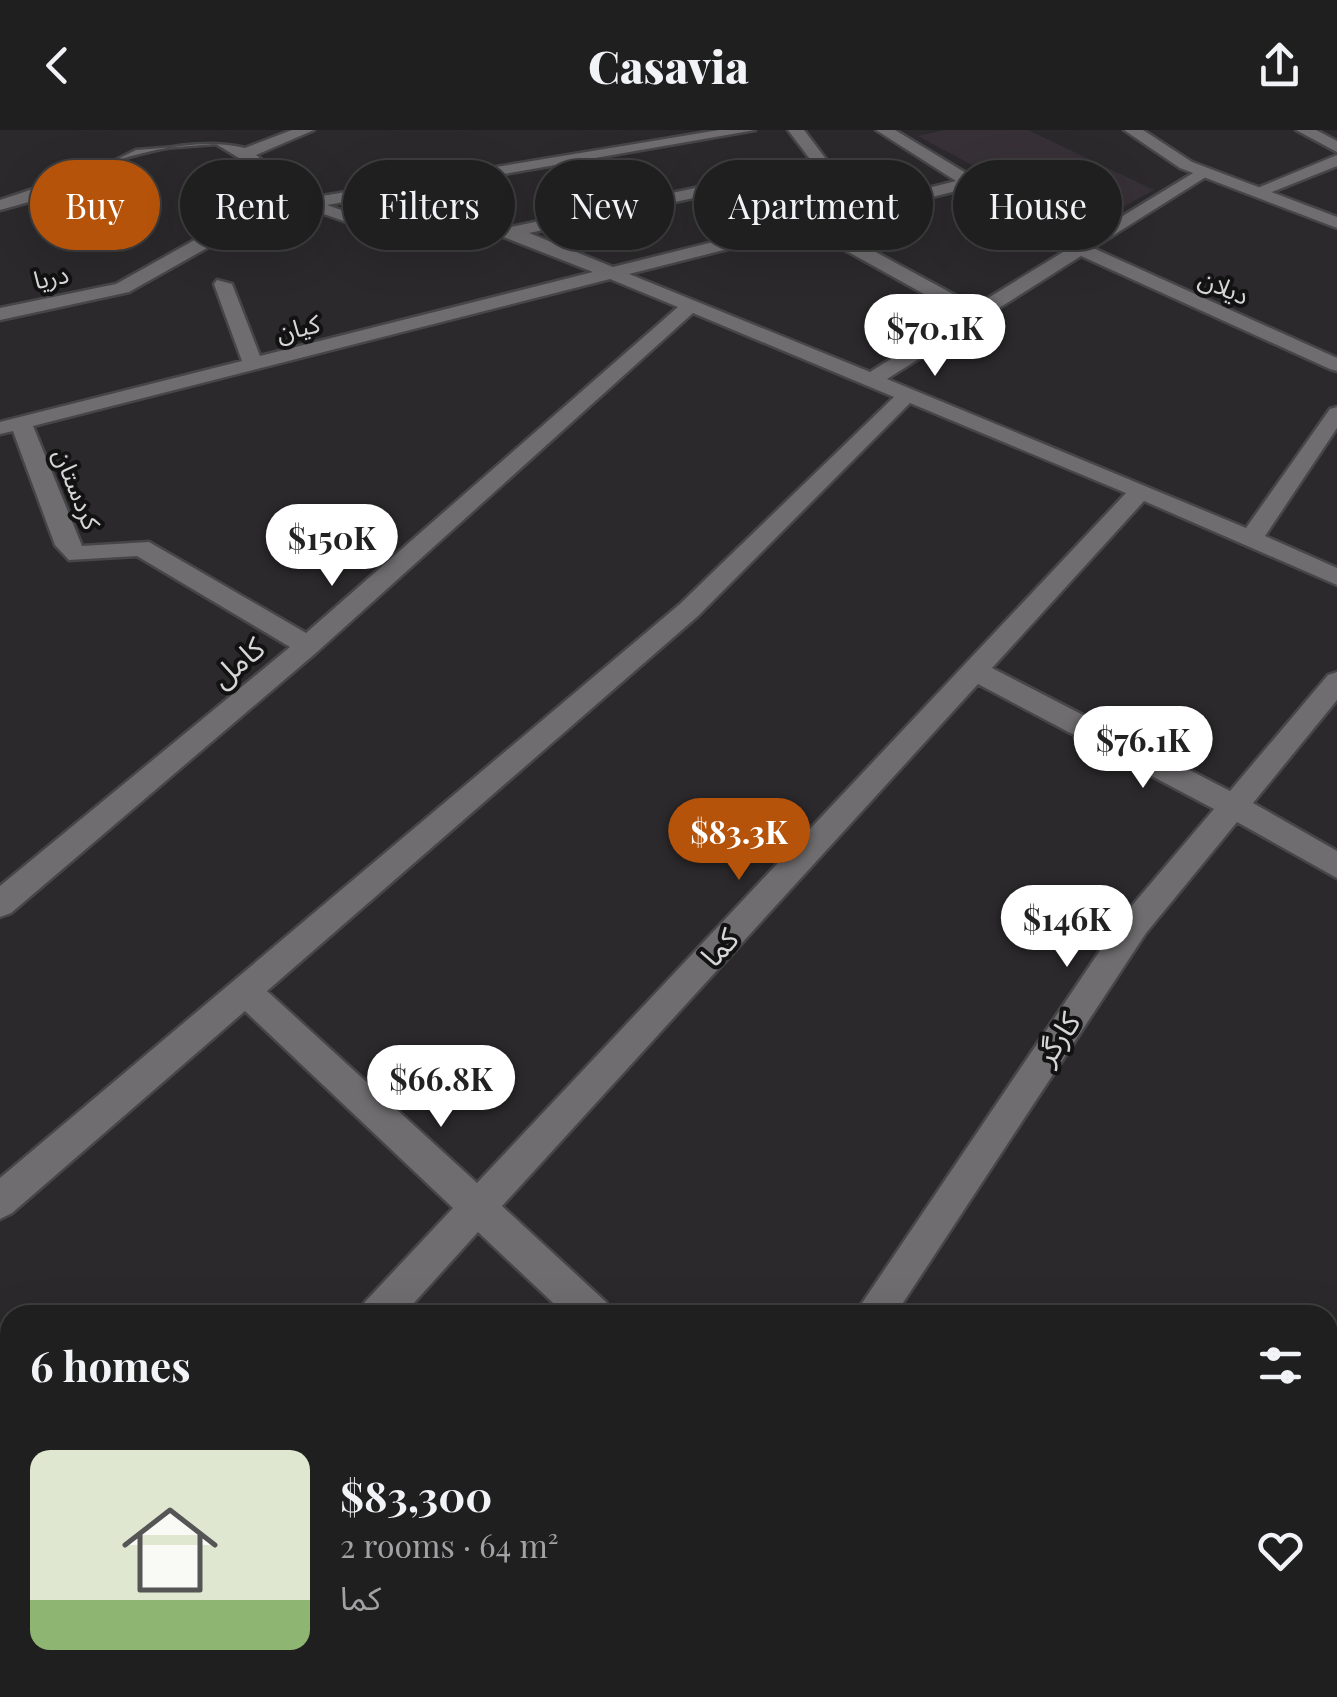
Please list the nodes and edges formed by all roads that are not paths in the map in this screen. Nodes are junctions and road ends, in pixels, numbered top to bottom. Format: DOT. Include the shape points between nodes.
graph roads {
  1 [pos="613,130"];
  2 [pos="747,130"];
  3 [pos="796,130"];
  4 [pos="884,130"];
  5 [pos="1132,130"];
  6 [pos="1304,130"];
  7 [pos="294,132"];
  8 [pos="129,138"];
  9 [pos="1337,147"];
  10 [pos="625,148"];
  11 [pos="247,156"];
  12 [pos="251,160"];
  13 [pos="818,160"];
  14 [pos="1337,160"];
  15 [pos="1316,168"];
  16 [pos="953,172"];
  17 [pos="1203,172"];
  18 [pos="1337,172"];
  19 [pos="1256,192"];
  20 [pos="694,193"];
  21 [pos="323,200"];
  22 [pos="0,205"];
  23 [pos="1122,221"];
  24 [pos="1337,223"];
  25 [pos="515,231"];
  26 [pos="515,234"];
  27 [pos="189,250"];
  28 [pos="694,250"];
  29 [pos="859,250"];
  30 [pos="1075,250"];
  31 [pos="1082,250"];
  32 [pos="607,271"];
  33 [pos="223,284"];
  34 [pos="690,306"];
  35 [pos="0,314"];
  36 [pos="975,314"];
  37 [pos="252,365"];
  38 [pos="1337,365"];
  39 [pos="871,380"];
  40 [pos="907,394"];
  41 [pos="1337,413"];
  42 [pos="10,426"];
  43 [pos="1141,491"];
  44 [pos="1251,539"];
  45 [pos="1337,577"];
  46 [pos="308,646"];
  47 [pos="974,671"];
  48 [pos="1337,682"];
  49 [pos="1234,806"];
  50 [pos="1337,866"];
  51 [pos="0,904"];
  52 [pos="245,991"];
  53 [pos="0,1201"];
  54 [pos="478,1208"];
  55 [pos="387,1305"];
  56 [pos="581,1305"];
  57 [pos="880,1305"];
  1 -- 10 [label="street"];
  2 -- 10 [label="street, دریا"];
  3 -- 13 [label="street"];
  4 -- 16 [label="street, دیلان"];
  5 -- 17 [label="street"];
  6 -- 9 [label="street"];
  7 -- 11 [label="street"];
  8 -- 11 [label="street" via="219,139"];
  8 -- 22 [label="street" via="30,196"];
  10 -- 21 [label="street, دریا"];
  11 -- 12 [label="street"];
  14 -- 15 [label="street"];
  15 -- 18 [label="street"];
  15 -- 19 [label="street"];
  17 -- 19 [label="street"];
  17 -- 23 [label="street"];
  19 -- 24 [label="street"];
  20 -- 25 [label="street"];
  26 -- 32 [label="street"];
  27 -- 35 [label="street, دریا" via="122,288"];
  28 -- 32 [label="street, کیان"];
  29 -- 36 [label="street"];
  30 -- 36 [label="street"];
  31 -- 38 [label="street, دیلان"];
  32 -- 34 [label="street"];
  32 -- 37 [label="street, کیان"];
  33 -- 37 [label="street"];
  34 -- 39 [label="street"];
  34 -- 46 [label="street, کامل"];
  36 -- 39 [label="street"];
  37 -- 42 [label="street, کیان"];
  39 -- 40 [label="street"];
  40 -- 43 [label="street"];
  40 -- 52 [label="street" via="690,610"];
  41 -- 44 [label="street"];
  42 -- 46 [label="street, کردستان" via="77,554 141,548"];
  43 -- 44 [label="street"];
  43 -- 47 [label="street, کما"];
  44 -- 45 [label="street"];
  46 -- 51 [label="street, کامل"];
  47 -- 49 [label="street"];
  47 -- 54 [label="street, کما"];
  48 -- 49 [label="street, کارگر"];
  49 -- 50 [label="street"];
  49 -- 57 [label="street, کارگر" via="1135,924"];
  52 -- 53 [label="street"];
  52 -- 54 [label="street"];
  54 -- 55 [label="street, کما"];
  54 -- 56 [label="street"];
}
